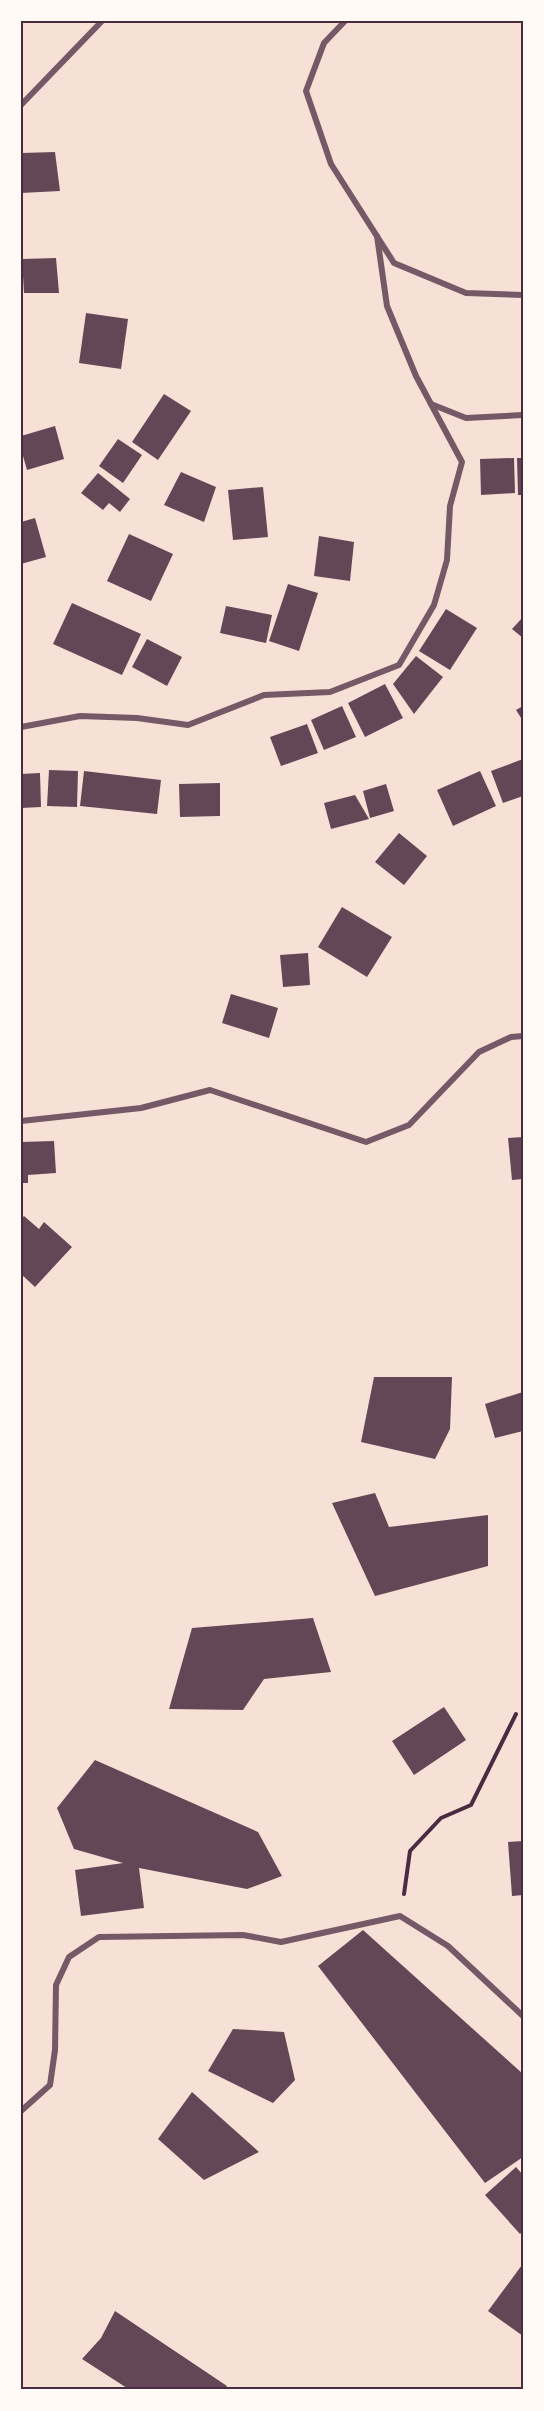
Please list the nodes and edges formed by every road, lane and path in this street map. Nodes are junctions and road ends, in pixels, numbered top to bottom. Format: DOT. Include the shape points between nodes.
graph roads {
  1 [pos="102,21"];
  2 [pos="345,21"];
  3 [pos="21,105"];
  4 [pos="377,236"];
  5 [pos="523,295"];
  6 [pos="431,404"];
  7 [pos="523,416"];
  8 [pos="21,727"];
  9 [pos="523,1036"];
  10 [pos="21,1121"];
  11 [pos="516,1714"];
  12 [pos="400,1916"];
  13 [pos="523,2016"];
  14 [pos="21,2111"];
  1 -- 3 [label="street"];
  2 -- 4 [label="street" via="324,43 306,91 331,164"];
  4 -- 5 [label="street" via="394,262 466,293"];
  4 -- 6 [label="street" via="387,306"];
  6 -- 7 [label="street" via="466,418"];
  6 -- 8 [label="street" via="462,462 450,506 447,560 434,605 399,664 330,692 264,695 188,725 80,716"];
  9 -- 10 [label="street" via="511,1036 479,1052 409,1125 366,1142 210,1090 141,1108"];
  11 -- 12 [label="path" via="471,1805 441,1818 410,1851"];
  12 -- 13 [label="street" via="448,1946"];
  12 -- 14 [label="street" via="281,1942 243,1935 99,1937 69,1957 56,1985 50,2085"];
}
